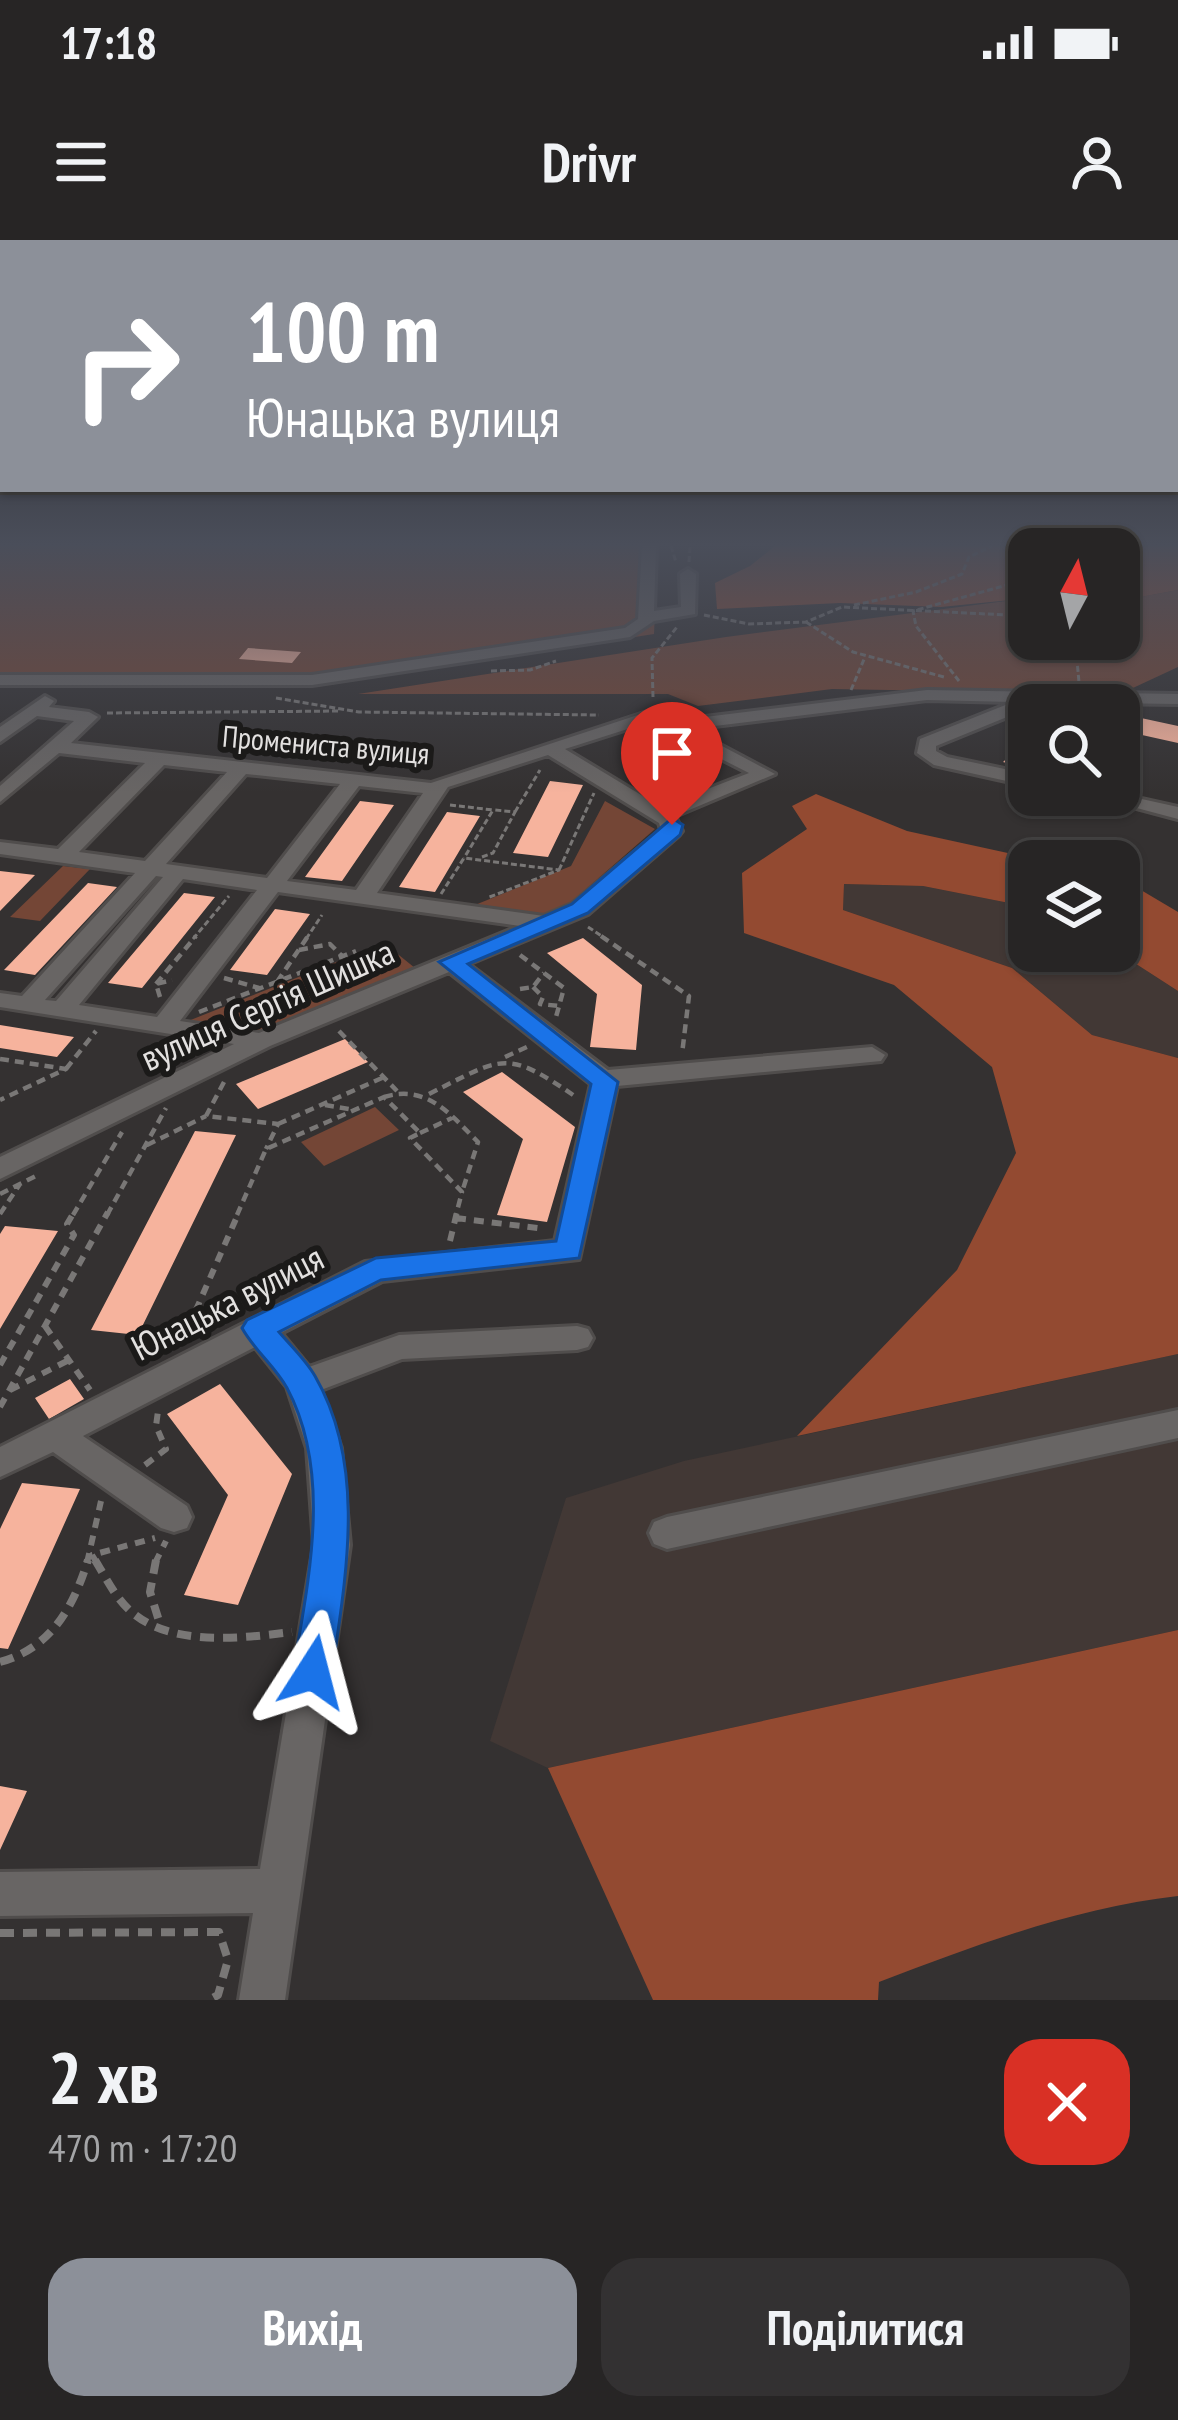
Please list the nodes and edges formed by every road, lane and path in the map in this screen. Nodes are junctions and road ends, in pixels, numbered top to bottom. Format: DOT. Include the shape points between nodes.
graph roads {
  1 [pos="641,628"];
  2 [pos="672,628"];
  3 [pos="812,628"];
  4 [pos="917,628"];
  5 [pos="865,656"];
  6 [pos="249,665"];
  7 [pos="0,680"];
  8 [pos="312,680"];
  9 [pos="960,692"];
  10 [pos="850,693"];
  11 [pos="53,694"];
  12 [pos="1008,696"];
  13 [pos="262,697"];
  14 [pos="1140,699"];
  15 [pos="1178,699"];
  16 [pos="654,706"];
  17 [pos="33,710"];
  18 [pos="1008,710"];
  19 [pos="359,712"];
  20 [pos="105,713"];
  21 [pos="602,715"];
  22 [pos="976,723"];
  23 [pos="0,736"];
  24 [pos="55,747"];
  25 [pos="548,747"];
  26 [pos="159,759"];
  27 [pos="527,766"];
  28 [pos="241,768"];
  29 [pos="1008,776"];
  30 [pos="354,780"];
  31 [pos="444,790"];
  32 [pos="595,790"];
  33 [pos="0,796"];
  34 [pos="1140,804"];
  35 [pos="493,809"];
  36 [pos="515,812"];
  37 [pos="1178,813"];
  38 [pos="660,815"];
  39 [pos="0,848"];
  40 [pos="63,856"];
  41 [pos="464,858"];
  42 [pos="477,860"];
  43 [pos="148,869"];
  44 [pos="560,870"];
  45 [pos="178,872"];
  46 [pos="242,881"];
  47 [pos="271,885"];
  48 [pos="362,898"];
  49 [pos="455,901"];
  50 [pos="477,908"];
  51 [pos="322,915"];
  52 [pos="574,917"];
  53 [pos="547,922"];
  54 [pos="305,940"];
  55 [pos="330,944"];
  56 [pos="495,946"];
  57 [pos="298,951"];
  58 [pos="356,951"];
  59 [pos="342,956"];
  60 [pos="451,962"];
  61 [pos="544,973"];
  62 [pos="277,982"];
  63 [pos="156,984"];
  64 [pos="532,987"];
  65 [pos="506,991"];
  66 [pos="0,1000"];
  67 [pos="28,1004"];
  68 [pos="559,1006"];
  69 [pos="62,1010"];
  70 [pos="332,1023"];
  71 [pos="163,1026"];
  72 [pos="100,1027"];
  73 [pos="553,1028"];
  74 [pos="261,1042"];
  75 [pos="872,1055"];
  76 [pos="0,1059"];
  77 [pos="681,1064"];
  78 [pos="66,1069"];
  79 [pos="384,1078"];
  80 [pos="602,1079"];
  81 [pos="224,1081"];
  82 [pos="176,1090"];
  83 [pos="397,1091"];
  84 [pos="429,1094"];
  85 [pos="385,1097"];
  86 [pos="0,1100"];
  87 [pos="323,1105"];
  88 [pos="592,1108"];
  89 [pos="355,1110"];
  90 [pos="206,1116"];
  91 [pos="453,1118"];
  92 [pos="278,1124"];
  93 [pos="123,1130"];
  94 [pos="420,1133"];
  95 [pos="146,1145"];
  96 [pos="266,1149"];
  97 [pos="0,1169"];
  98 [pos="462,1192"];
  99 [pos="0,1194"];
  100 [pos="0,1214"];
  101 [pos="456,1218"];
  102 [pos="560,1231"];
  103 [pos="470,1246"];
  104 [pos="45,1326"];
  105 [pos="258,1328"];
  106 [pos="577,1339"];
  107 [pos="69,1360"];
  108 [pos="0,1365"];
  109 [pos="167,1377"];
  110 [pos="302,1382"];
  111 [pos="10,1390"];
  112 [pos="94,1396"];
  113 [pos="0,1407"];
  114 [pos="1178,1424"];
  115 [pos="54,1435"];
  116 [pos="0,1463"];
  117 [pos="93,1492"];
  118 [pos="172,1526"];
  119 [pos="667,1533"];
  120 [pos="92,1555"];
  121 [pos="160,1624"];
  122 [pos="320,1628"];
  123 [pos="0,1662"];
  124 [pos="279,1892"];
  125 [pos="0,1894"];
  126 [pos="0,1933"];
  127 [pos="208,2000"];
  128 [pos="262,2000"];
  1 -- 8 [label="street"];
  2 -- 16 [label="path" via="648,667"];
  3 -- 5 [label="path"];
  4 -- 9 [label="path"];
  5 -- 9 [label="path"];
  5 -- 10 [label="path"];
  6 -- 8 [label="street" via="289,667"];
  7 -- 8 [label="street"];
  9 -- 12 [label="street"];
  9 -- 22 [label="street" via="977,707"];
  9 -- 38 [label="street" via="670,726 765,774"];
  11 -- 17 [label="street"];
  13 -- 19 [label="path"];
  14 -- 15 [label="street"];
  16 -- 25 [label="street, Промениста вулиця"];
  17 -- 23 [label="street"];
  17 -- 24 [label="street" via="89,717"];
  18 -- 22 [label="street"];
  19 -- 20 [label="path"];
  19 -- 21 [label="path"];
  22 -- 29 [label="street" via="927,743 926,753"];
  24 -- 26 [label="street, Промениста вулиця"];
  24 -- 33 [label="street"];
  25 -- 31 [label="street, Промениста вулиця" via="441,783"];
  25 -- 38 [label="street"];
  26 -- 28 [label="street, Промениста вулиця"];
  26 -- 40 [label="street"];
  27 -- 36 [label="path" via="546,760"];
  28 -- 30 [label="street, Промениста вулиця"];
  28 -- 43 [label="street"];
  30 -- 31 [label="street, Промениста вулиця"];
  30 -- 47 [label="street"];
  31 -- 35 [label="path" via="444,804"];
  31 -- 48 [label="street"];
  32 -- 44 [label="path"];
  34 -- 37 [label="street"];
  35 -- 36 [label="path"];
  35 -- 41 [label="path"];
  36 -- 42 [label="path" via="493,853"];
  38 -- 53 [label="street, вулиця Сергія Шишка" via="672,831 580,909"];
  39 -- 40 [label="street"];
  40 -- 43 [label="street"];
  41 -- 42 [label="path"];
  41 -- 49 [label="path" via="438,899"];
  42 -- 44 [label="path"];
  43 -- 45 [label="street"];
  43 -- 67 [label="street"];
  44 -- 50 [label="path"];
  45 -- 46 [label="street"];
  45 -- 69 [label="street"];
  46 -- 47 [label="street"];
  46 -- 63 [label="path"];
  47 -- 48 [label="street"];
  47 -- 71 [label="street"];
  48 -- 50 [label="street"];
  50 -- 53 [label="street"];
  50 -- 56 [label="street"];
  51 -- 54 [label="path"];
  52 -- 77 [label="path" via="689,996"];
  53 -- 56 [label="street, вулиця Сергія Шишка"];
  54 -- 55 [label="path"];
  54 -- 57 [label="path"];
  55 -- 57 [label="path"];
  55 -- 59 [label="path"];
  56 -- 60 [label="street, вулиця Сергія Шишка"];
  56 -- 61 [label="path"];
  57 -- 62 [label="path"];
  58 -- 59 [label="path"];
  59 -- 62 [label="path"];
  60 -- 74 [label="street, вулиця Сергія Шишка"];
  60 -- 80 [label="street"];
  61 -- 64 [label="path"];
  61 -- 68 [label="path" via="563,988"];
  62 -- 71 [label="path"];
  64 -- 65 [label="path"];
  64 -- 68 [label="path" via="540,1004"];
  66 -- 67 [label="street"];
  67 -- 69 [label="street"];
  68 -- 73 [label="path"];
  69 -- 71 [label="street"];
  70 -- 79 [label="path"];
  71 -- 74 [label="street"];
  72 -- 78 [label="path"];
  74 -- 97 [label="street, вулиця Сергія Шишка"];
  75 -- 80 [label="street"];
  76 -- 78 [label="path"];
  78 -- 86 [label="path"];
  79 -- 83 [label="path"];
  79 -- 87 [label="path"];
  80 -- 105 [label="street, Юнацька вулиця" via="568,1251 376,1270"];
  81 -- 90 [label="path"];
  82 -- 95 [label="path"];
  83 -- 84 [label="path"];
  83 -- 85 [label="path"];
  84 -- 88 [label="path" via="505,1057 522,1059"];
  84 -- 91 [label="path"];
  85 -- 89 [label="path"];
  85 -- 94 [label="path"];
  87 -- 89 [label="path"];
  87 -- 92 [label="path"];
  89 -- 96 [label="path"];
  90 -- 92 [label="path"];
  90 -- 95 [label="path"];
  91 -- 94 [label="path"];
  91 -- 98 [label="path" via="478,1142"];
  92 -- 96 [label="path"];
  93 -- 108 [label="path" via="67,1224 74,1235"];
  94 -- 98 [label="path" via="410,1138"];
  95 -- 104 [label="path"];
  96 -- 109 [label="path"];
  98 -- 101 [label="path"];
  99 -- 100 [label="path" via="21,1184"];
  101 -- 102 [label="path"];
  101 -- 103 [label="path" via="448,1246"];
  104 -- 107 [label="path"];
  104 -- 111 [label="path"];
  105 -- 109 [label="street, Юнацька вулиця"];
  105 -- 110 [label="street"];
  106 -- 110 [label="street" via="399,1347"];
  107 -- 111 [label="path"];
  107 -- 112 [label="path"];
  109 -- 115 [label="street, Юнацька вулиця"];
  110 -- 122 [label="street" via="324,1448 332,1545"];
  111 -- 113 [label="path"];
  114 -- 119 [label="street"];
  115 -- 116 [label="street, Юнацька вулиця"];
  115 -- 118 [label="street"];
  117 -- 120 [label="path"];
  118 -- 121 [label="path" via="148,1583"];
  120 -- 121 [label="path" via="134,1615"];
  120 -- 123 [label="path" via="46,1642"];
  121 -- 122 [label="path" via="245,1639"];
  122 -- 124 [label="street"];
  124 -- 125 [label="street"];
  124 -- 128 [label="street"];
  126 -- 127 [label="path" via="219,1932 227,1960 218,1995"];
}
